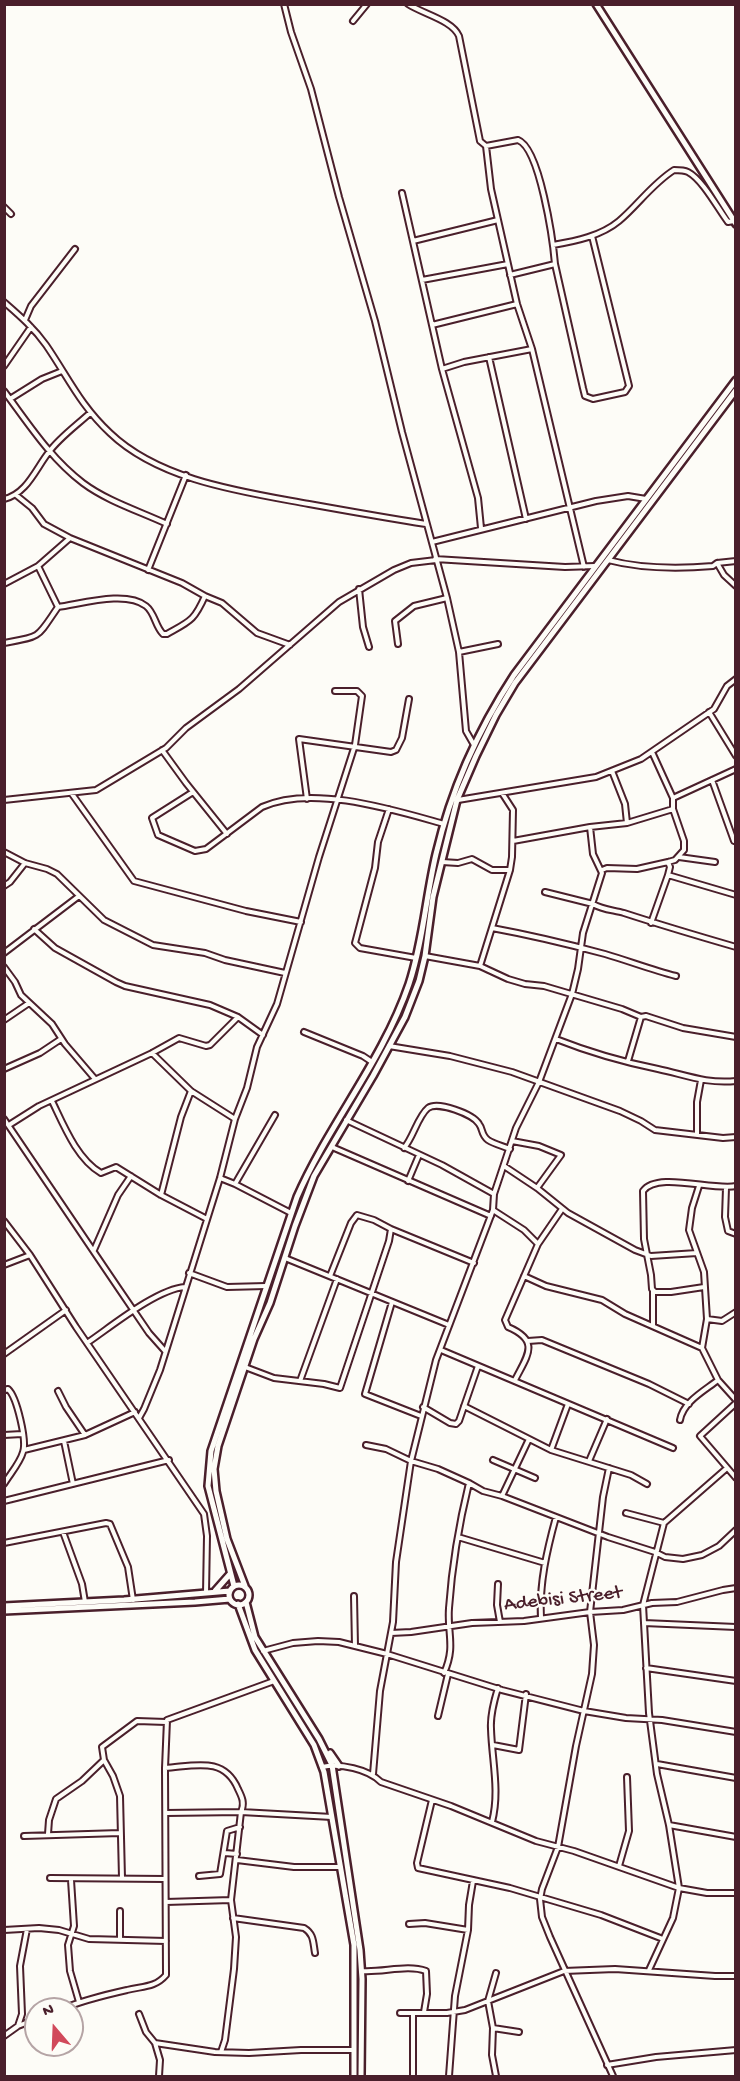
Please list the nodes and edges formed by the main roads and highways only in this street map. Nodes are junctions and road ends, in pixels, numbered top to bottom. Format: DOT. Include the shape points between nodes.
graph roads {
  1 [pos="596,4"];
  2 [pos="735,222"];
  3 [pos="735,380"];
  4 [pos="735,390"];
  5 [pos="230,1574"];
  6 [pos="245,1586"];
  7 [pos="232,1589"];
  8 [pos="214,1591"];
  9 [pos="230,1599"];
  10 [pos="246,1602"];
  11 [pos="238,1604"];
  12 [pos="4,1606"];
  13 [pos="4,1611"];
  14 [pos="265,1660"];
  15 [pos="321,1741"];
  16 [pos="331,1768"];
  17 [pos="354,2076"];
  18 [pos="361,2076"];
  1 -- 2 [label="main road"];
  3 -- 5 [label="main road" via="514,675 474,745 444,824 409,983 392,1028 311,1166 291,1213 217,1432 209,1461 208,1486"];
  4 -- 6 [label="main road" via="515,683 457,800 419,981 390,1046 314,1176 218,1446 214,1469 221,1518"];
  5 -- 7 [label="main road"];
  5 -- 8 [label="main road"];
  6 -- 7 [label="main road"];
  6 -- 10 [label="main road" via="249,1592"];
  7 -- 8 [label="main road"];
  7 -- 9 [label="main road"];
  8 -- 12 [label="main road" via="133,1600"];
  9 -- 11 [label="main road"];
  9 -- 13 [label="main road"];
  10 -- 11 [label="main road"];
  10 -- 14 [label="main road" via="252,1630"];
  11 -- 14 [label="main road" via="249,1637"];
  14 -- 15 [label="main road"];
  14 -- 17 [label="main road" via="311,1738 322,1767 354,1945"];
  15 -- 16 [label="main road"];
  15 -- 16 [label="main road" via="341,1766 338,1770"];
  16 -- 18 [label="main road" via="359,1940"];
}
